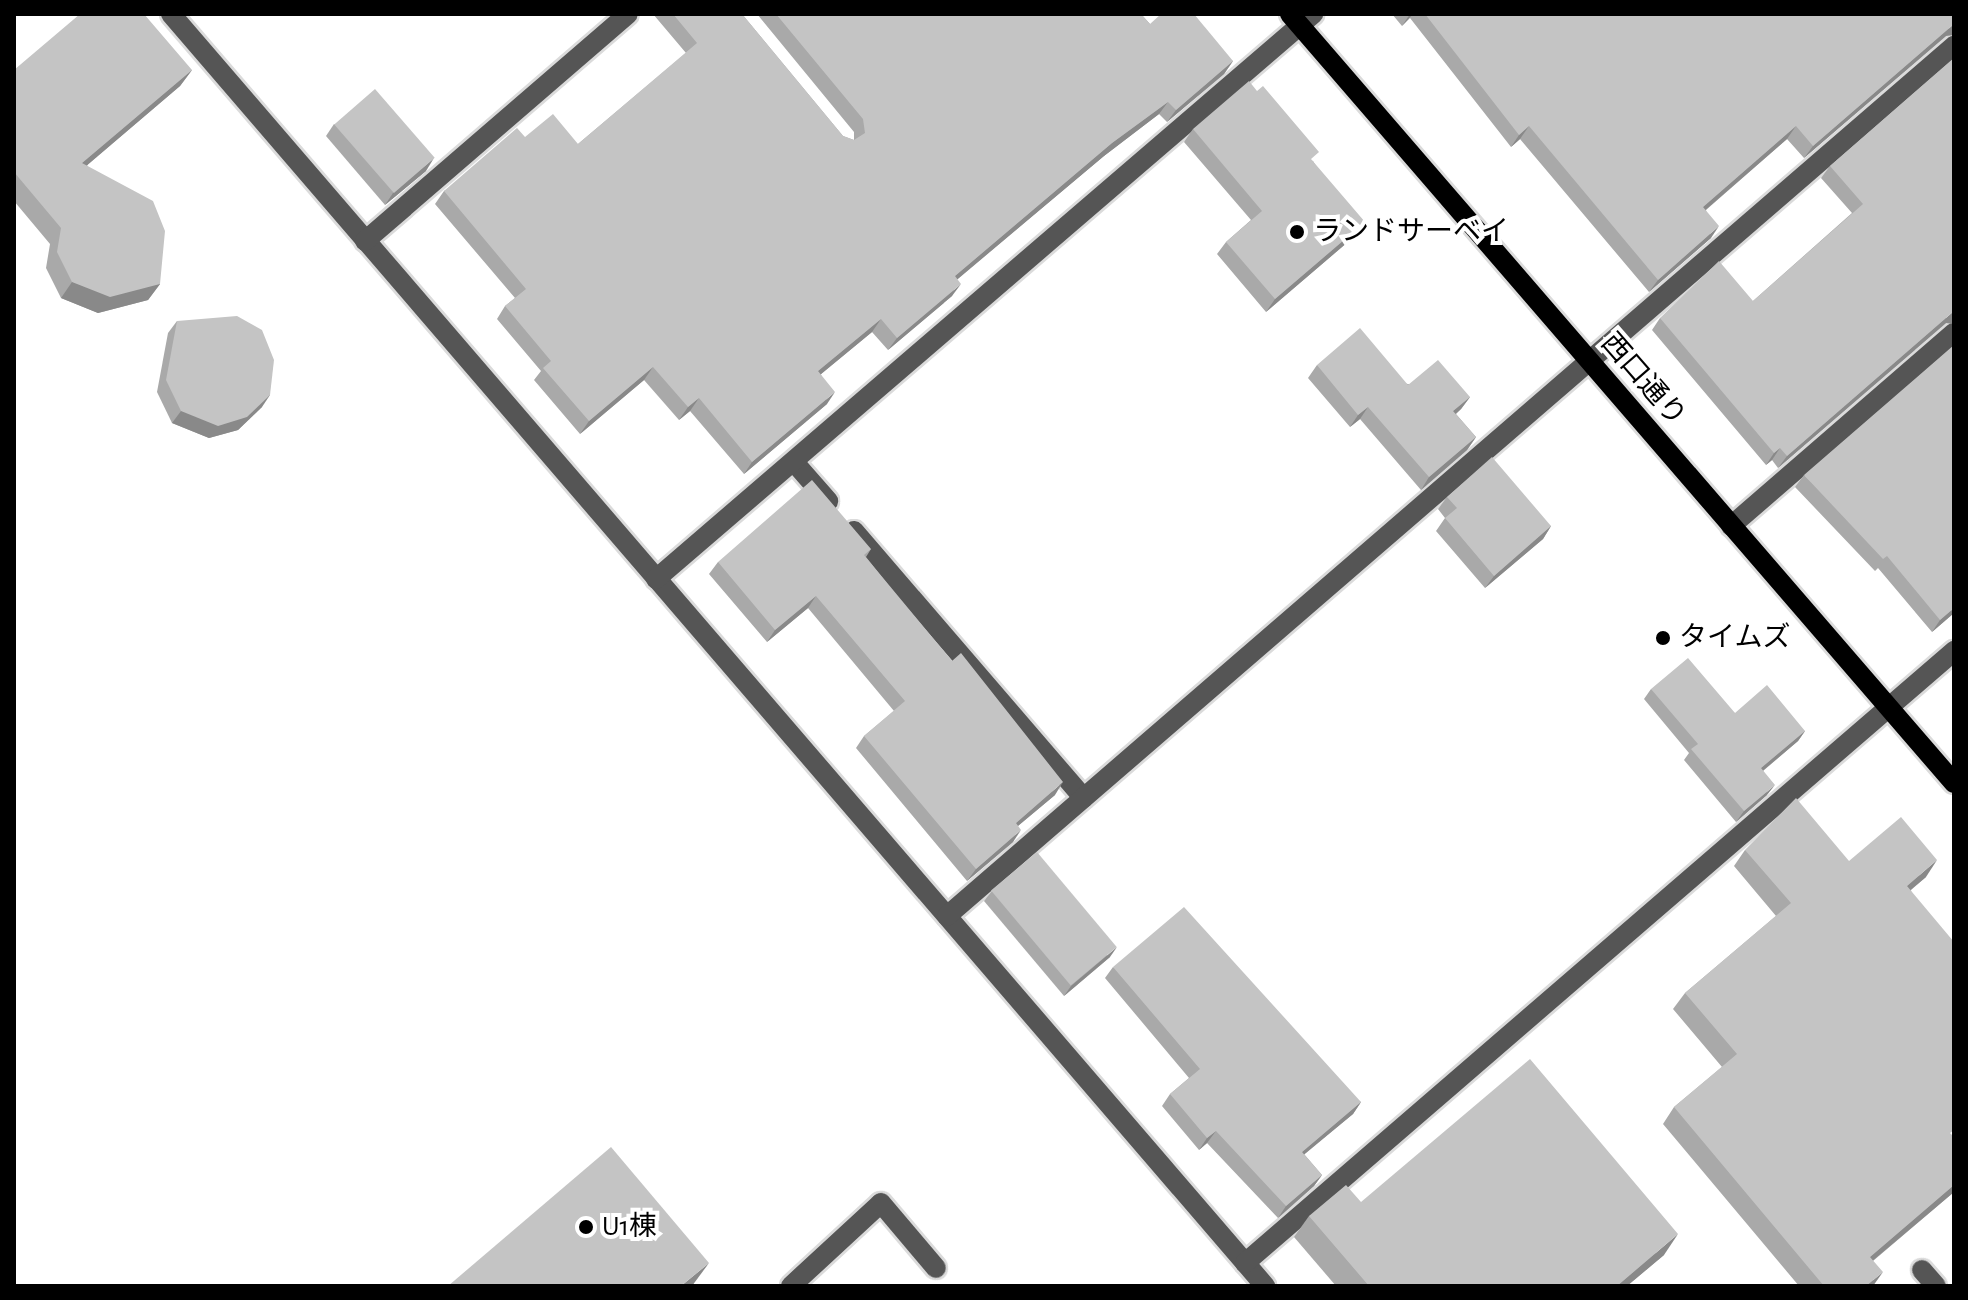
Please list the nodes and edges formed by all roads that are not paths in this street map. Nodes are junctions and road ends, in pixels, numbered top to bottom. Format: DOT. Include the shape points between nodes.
graph roads {
  1 [pos="171,14"];
  2 [pos="628,14"];
  3 [pos="1301,18"];
  4 [pos="1954,46"];
  5 [pos="365,241"];
  6 [pos="1954,333"];
  7 [pos="1589,361"];
  8 [pos="794,462"];
  9 [pos="1731,526"];
  10 [pos="656,579"];
  11 [pos="1954,651"];
  12 [pos="1889,707"];
  13 [pos="1954,783"];
  14 [pos="1084,798"];
  15 [pos="947,916"];
  16 [pos="1245,1263"];
  17 [pos="936,1268"];
  18 [pos="1922,1270"];
  19 [pos="791,1286"];
  20 [pos="1265,1286"];
  21 [pos="1936,1286"];
  1 -- 5 [label="street"];
  2 -- 5 [label="street"];
  3 -- 7 [label="main road, 西口通り"];
  3 -- 8 [label="street"];
  4 -- 7 [label="street"];
  5 -- 10 [label="street"];
  6 -- 9 [label="street"];
  7 -- 9 [label="main road, 西口通り"];
  7 -- 14 [label="street"];
  8 -- 10 [label="street"];
  8 -- 14 [label="street"];
  9 -- 12 [label="main road, 西口通り"];
  10 -- 15 [label="street"];
  11 -- 12 [label="street"];
  12 -- 13 [label="main road, 西口通り"];
  12 -- 16 [label="street"];
  14 -- 15 [label="street"];
  15 -- 16 [label="street"];
  16 -- 20 [label="street"];
  17 -- 19 [label="street" via="881,1203"];
  18 -- 21 [label="street"];
}
